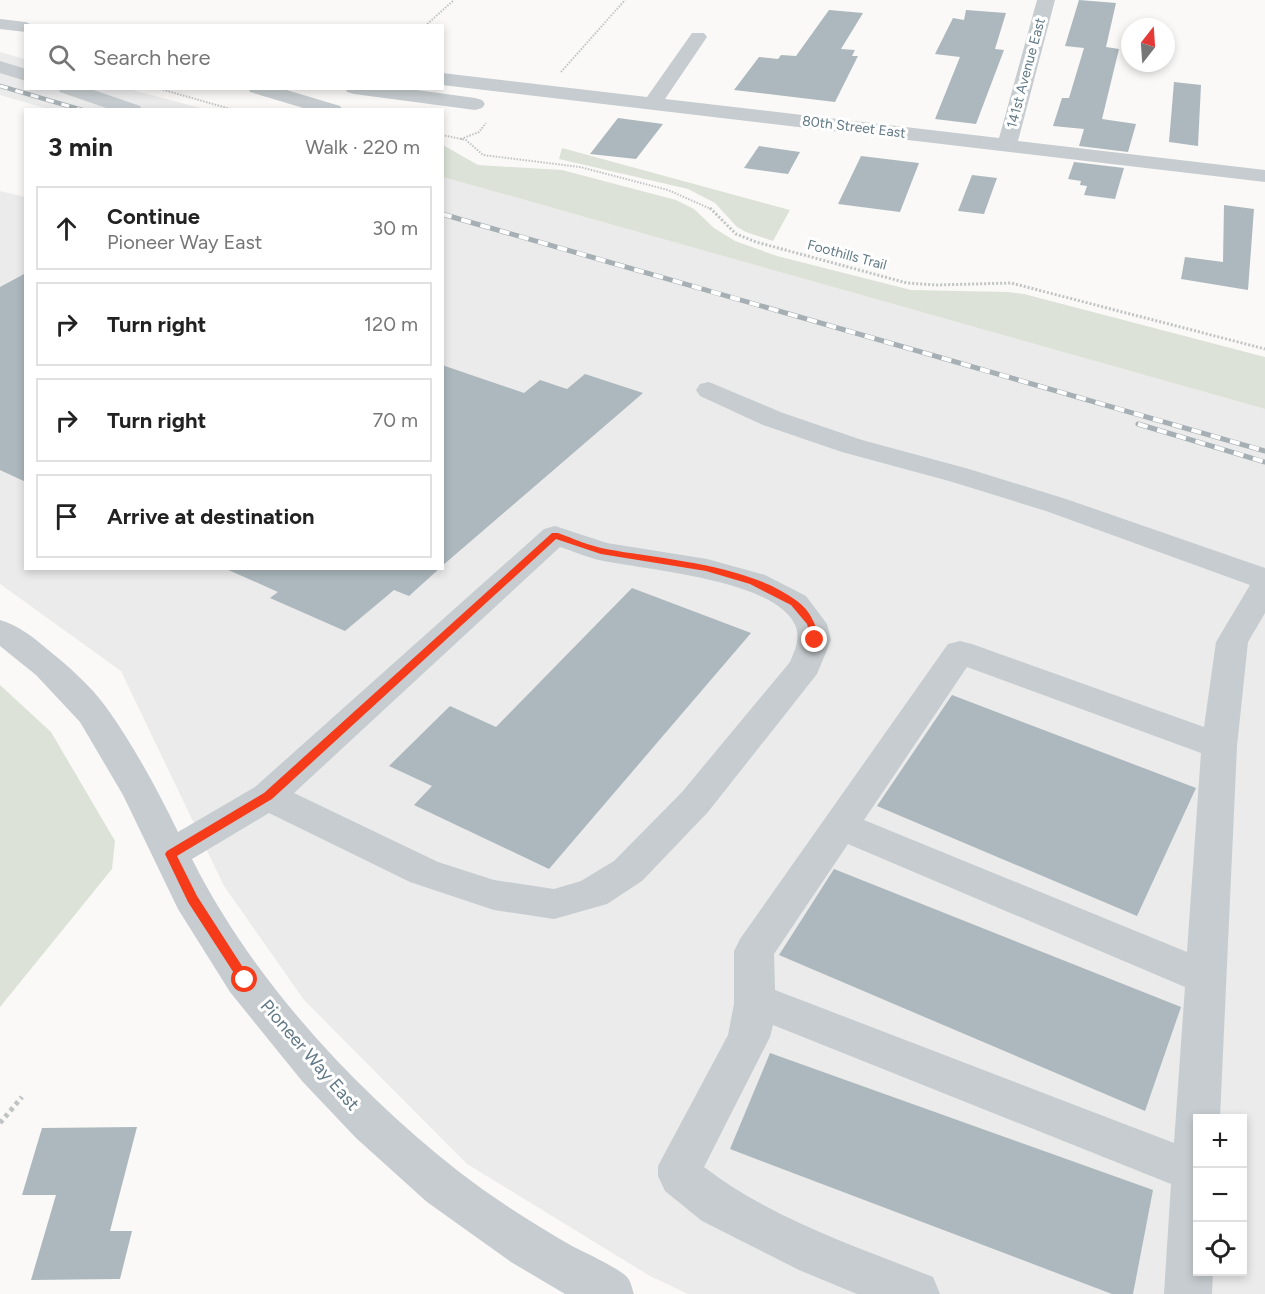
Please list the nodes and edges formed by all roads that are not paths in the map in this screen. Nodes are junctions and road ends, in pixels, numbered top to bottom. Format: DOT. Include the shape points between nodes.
graph roads {
  1 [pos="1046,0"];
  2 [pos="0,24"];
  3 [pos="24,27"];
  4 [pos="698,37"];
  5 [pos="0,67"];
  6 [pos="24,74"];
  7 [pos="444,79"];
  8 [pos="496,85"];
  9 [pos="73,90"];
  10 [pos="264,90"];
  11 [pos="369,90"];
  12 [pos="413,96"];
  13 [pos="653,104"];
  14 [pos="127,108"];
  15 [pos="326,108"];
  16 [pos="388,108"];
  17 [pos="1007,145"];
  18 [pos="1265,176"];
  19 [pos="709,390"];
  20 [pos="1265,579"];
  21 [pos="1265,586"];
  22 [pos="0,631"];
  23 [pos="1219,746"];
  24 [pos="268,796"];
  25 [pos="839,825"];
  26 [pos="171,854"];
  27 [pos="1206,978"];
  28 [pos="755,1000"];
  29 [pos="1194,1168"];
  30 [pos="1193,1172"];
  31 [pos="1193,1192"];
  32 [pos="601,1292"];
  33 [pos="916,1294"];
  34 [pos="1188,1294"];
  1 -- 17 [label="street, 141st Avenue East"];
  2 -- 3 [label="street"];
  4 -- 13 [label="street"];
  5 -- 6 [label="street"];
  7 -- 8 [label="street, 80th Street East"];
  8 -- 12 [label="street" via="477,104"];
  8 -- 13 [label="street, 80th Street East"];
  9 -- 14 [label="street"];
  10 -- 15 [label="street"];
  11 -- 12 [label="street"];
  12 -- 16 [label="street"];
  13 -- 17 [label="street, 80th Street East"];
  17 -- 18 [label="street, 80th Street East"];
  19 -- 20 [label="street" via="773,419 852,446 958,474"];
  21 -- 23 [label="street" via="1232,642"];
  22 -- 26 [label="street, Pioneer Way East" via="48,667 93,714"];
  23 -- 25 [label="street" via="960,652"];
  23 -- 27 [label="street"];
  24 -- 24 [label="street" via="555,535 601,551 707,569 754,582 795,603 811,624 815,640 805,666 695,802 628,871 593,893 554,904 494,895 424,872"];
  24 -- 26 [label="street"];
  25 -- 27 [label="street"];
  25 -- 28 [label="street" via="754,951"];
  26 -- 32 [label="street, Pioneer Way East" via="192,898 245,980 317,1068 443,1187"];
  27 -- 29 [label="street"];
  28 -- 30 [label="street"];
  28 -- 33 [label="street" via="749,1037 681,1166 681,1176 719,1206 816,1254"];
  31 -- 34 [label="street"];
}
